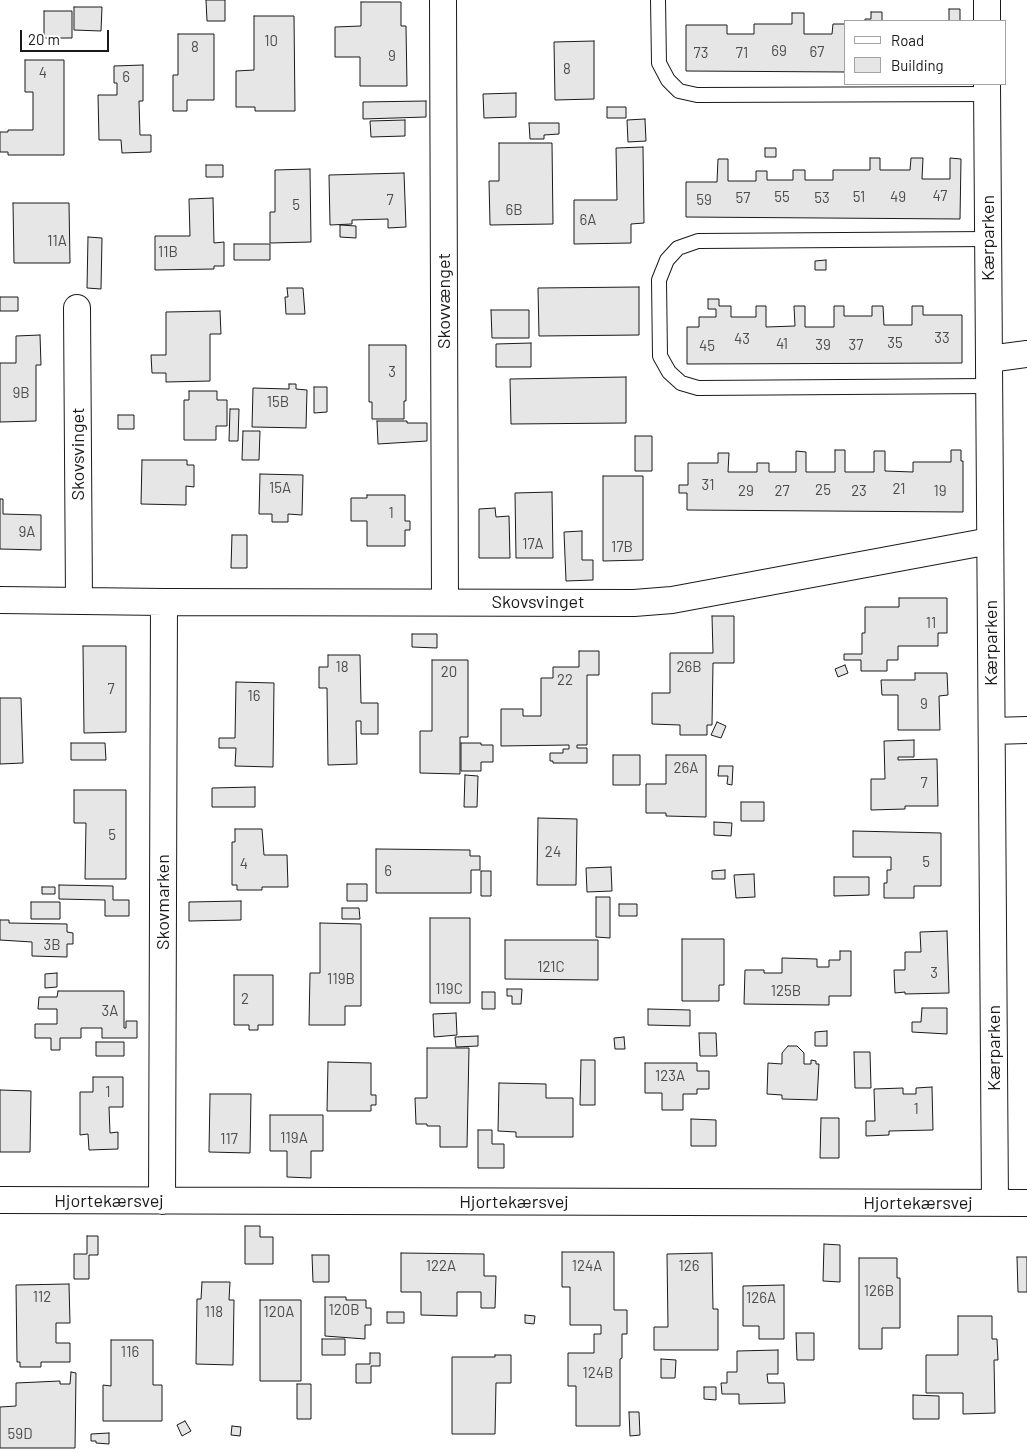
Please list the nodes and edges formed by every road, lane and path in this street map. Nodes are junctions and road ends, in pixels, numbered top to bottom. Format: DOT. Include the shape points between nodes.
graph roads {
  1 [pos="443,0"];
  2 [pos="658,0"];
  3 [pos="987,0"];
  4 [pos="987,20"];
  5 [pos="987,89"];
  6 [pos="988,239"];
  7 [pos="77,308"];
  8 [pos="1027,354"];
  9 [pos="989,359"];
  10 [pos="989,386"];
  11 [pos="990,541"];
  12 [pos="0,600"];
  13 [pos="79,600"];
  14 [pos="164,602"];
  15 [pos="445,602"];
  16 [pos="1027,730"];
  17 [pos="992,731"];
  18 [pos="0,1200"];
  19 [pos="162,1201"];
  20 [pos="995,1203"];
  21 [pos="1027,1203"];
  1 -- 15 [label="street, Skovvænget"];
  2 -- 5 [label="lane" via="659,63 668,80 680,90 697,95"];
  3 -- 4 [label="street"];
  5 -- 6 [label="street, Kærparken"];
  6 -- 9 [label="street, Kærparken"];
  6 -- 10 [label="lane" via="698,241 678,248 667,260 659,280 660,356 669,372 681,383 698,388"];
  7 -- 13 [label="street, Skovsvinget"];
  8 -- 9 [label="street"];
  9 -- 10 [label="street, Kærparken"];
  10 -- 11 [label="street, Kærparken"];
  11 -- 15 [label="street, Skovsvinget" via="672,600 634,603"];
  11 -- 17 [label="street, Kærparken"];
  12 -- 13 [label="street, Skovsvinget"];
  13 -- 14 [label="street, Skovsvinget"];
  14 -- 15 [label="street, Skovsvinget"];
  14 -- 19 [label="street, Skovmarken"];
  16 -- 17 [label="street"];
  17 -- 20 [label="street, Kærparken"];
  18 -- 19 [label="street, Hjortekærsvej"];
  19 -- 20 [label="street, Hjortekærsvej"];
  20 -- 21 [label="street, Hjortekærsvej"];
}
